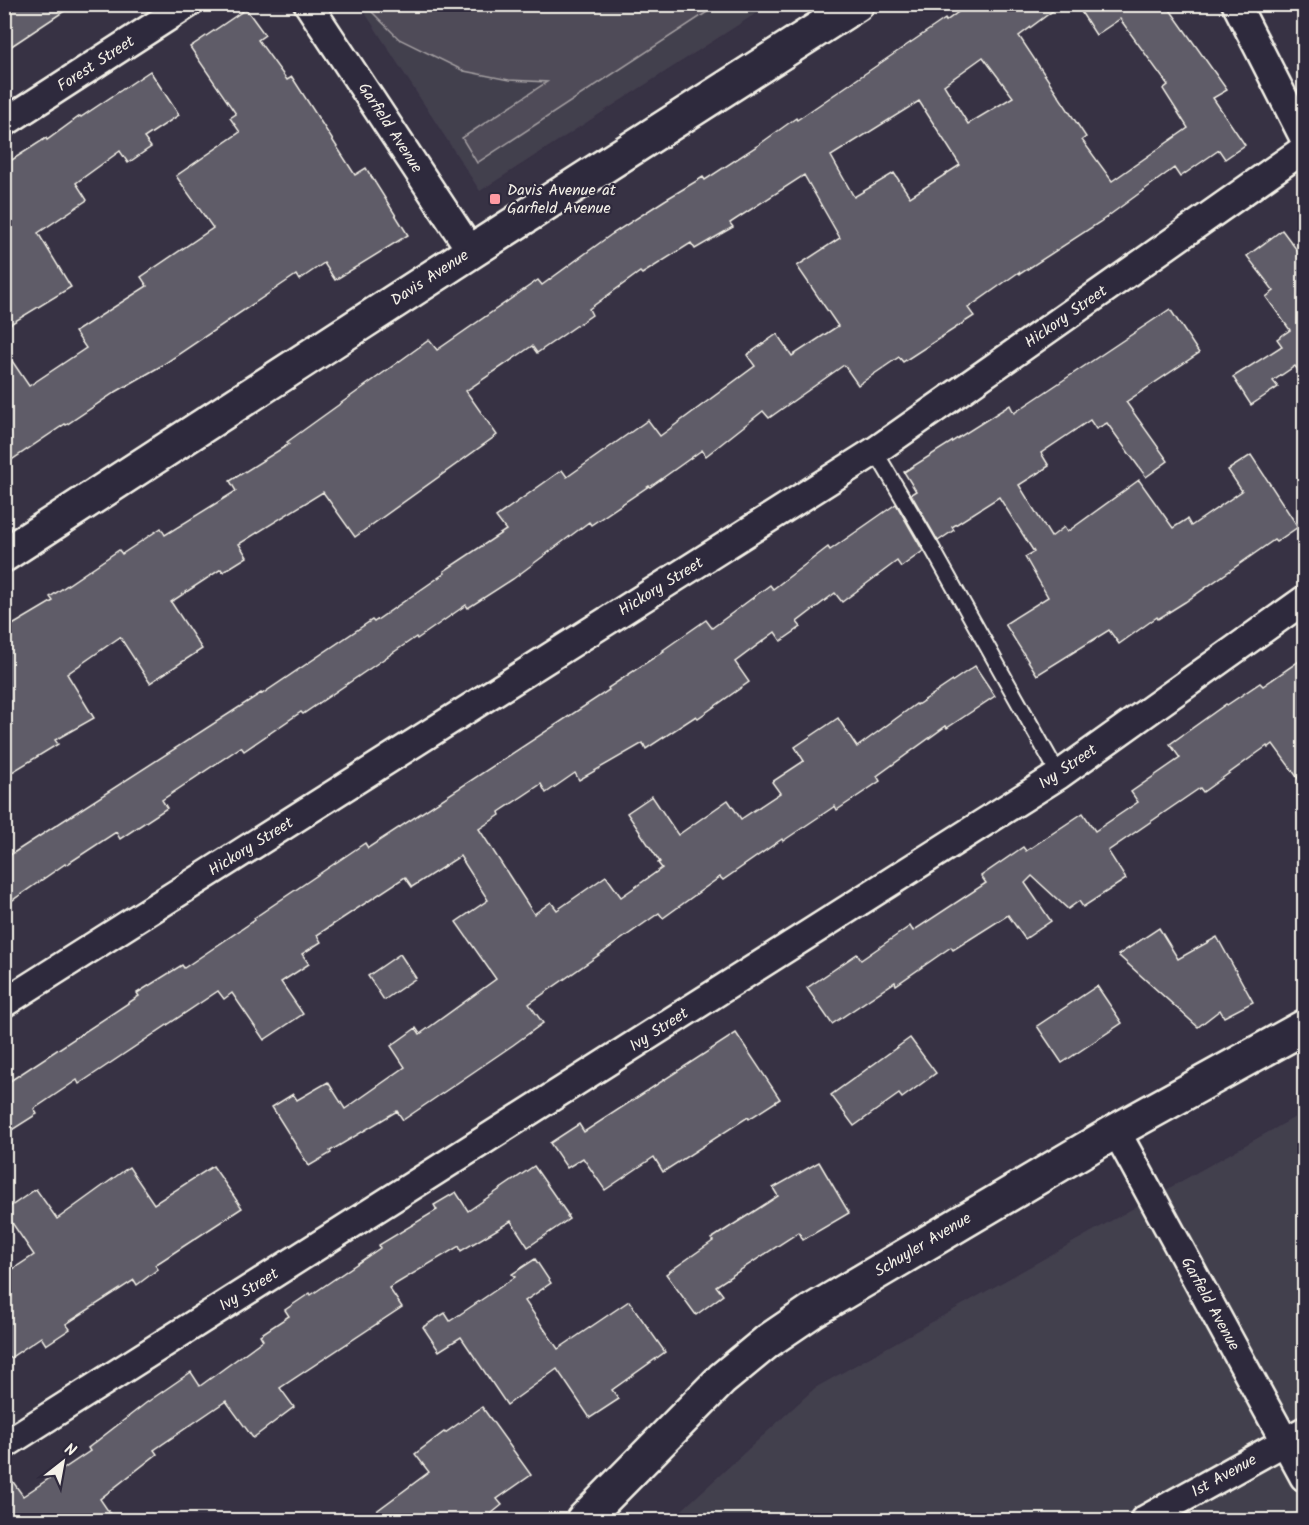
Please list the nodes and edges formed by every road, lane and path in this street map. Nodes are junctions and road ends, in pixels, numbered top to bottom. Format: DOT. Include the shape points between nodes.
graph roads {
  1 [pos="188,4"];
  2 [pos="308,4"];
  3 [pos="857,4"];
  4 [pos="1236,4"];
  5 [pos="4,123"];
  6 [pos="1305,138"];
  7 [pos="1305,149"];
  8 [pos="471,251"];
  9 [pos="875,451"];
  10 [pos="4,555"];
  11 [pos="1305,600"];
  12 [pos="1059,775"];
  13 [pos="4,1004"];
  14 [pos="1305,1027"];
  15 [pos="1116,1131"];
  16 [pos="1295,1436"];
  17 [pos="4,1445"];
  18 [pos="1305,1477"];
  19 [pos="583,1521"];
  20 [pos="1144,1521"];
  1 -- 5 [label="street, Forest Street"];
  2 -- 8 [label="street, Garfield Avenue"];
  3 -- 8 [label="street, Davis Avenue"];
  4 -- 6 [label="street"];
  7 -- 9 [label="street, Hickory Street"];
  8 -- 10 [label="street, Davis Avenue"];
  9 -- 12 [label="lane"];
  9 -- 13 [label="street, Hickory Street"];
  11 -- 12 [label="street, Ivy Street"];
  12 -- 17 [label="street, Ivy Street"];
  14 -- 15 [label="street, Schuyler Avenue"];
  15 -- 16 [label="street, Garfield Avenue"];
  15 -- 19 [label="street, Schuyler Avenue" via="768,1341 722,1379"];
  16 -- 18 [label="street, Garfield Avenue"];
  16 -- 20 [label="street, 1st Avenue"];
}
